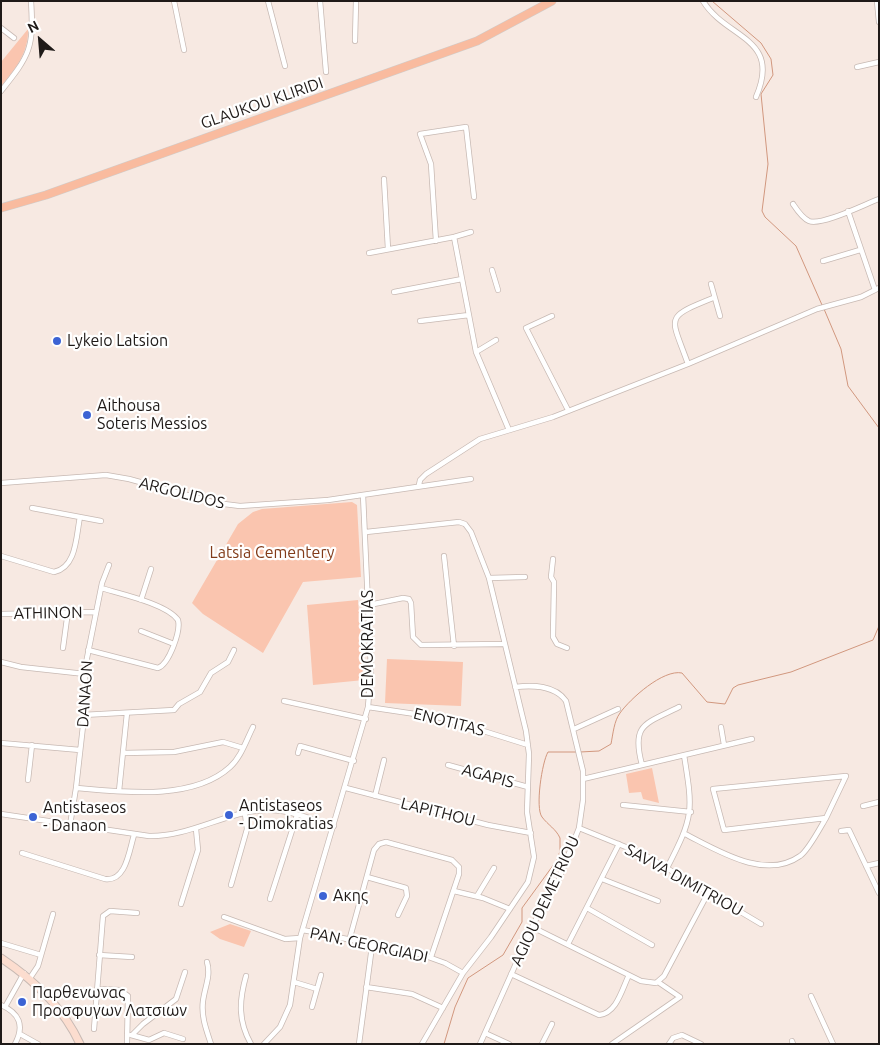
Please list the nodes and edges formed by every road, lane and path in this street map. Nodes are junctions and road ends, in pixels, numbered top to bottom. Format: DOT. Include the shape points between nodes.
graph roads {
  1 [pos="31,1"];
  2 [pos="174,1"];
  3 [pos="268,1"];
  4 [pos="320,1"];
  5 [pos="356,1"];
  6 [pos="547,1"];
  7 [pos="552,1"];
  8 [pos="703,1"];
  9 [pos="877,1"];
  10 [pos="528,15"];
  11 [pos="879,22"];
  12 [pos="1,28"];
  13 [pos="14,38"];
  14 [pos="355,41"];
  15 [pos="184,50"];
  16 [pos="879,62"];
  17 [pos="285,66"];
  18 [pos="857,66"];
  19 [pos="326,72"];
  20 [pos="1,91"];
  21 [pos="756,97"];
  22 [pos="384,179"];
  23 [pos="474,196"];
  24 [pos="879,199"];
  25 [pos="793,204"];
  26 [pos="1,208"];
  27 [pos="848,211"];
  28 [pos="471,232"];
  29 [pos="454,238"];
  30 [pos="436,241"];
  31 [pos="388,249"];
  32 [pos="860,250"];
  33 [pos="369,253"];
  34 [pos="823,260"];
  35 [pos="492,270"];
  36 [pos="462,279"];
  37 [pos="711,284"];
  38 [pos="877,289"];
  39 [pos="498,290"];
  40 [pos="394,292"];
  41 [pos="714,298"];
  42 [pos="469,315"];
  43 [pos="552,316"];
  44 [pos="720,316"];
  45 [pos="420,322"];
  46 [pos="496,340"];
  47 [pos="476,352"];
  48 [pos="688,364"];
  49 [pos="568,410"];
  50 [pos="509,430"];
  51 [pos="471,479"];
  52 [pos="1,483"];
  53 [pos="419,485"];
  54 [pos="363,495"];
  55 [pos="32,508"];
  56 [pos="80,517"];
  57 [pos="101,521"];
  58 [pos="366,532"];
  59 [pos="1,556"];
  60 [pos="444,556"];
  61 [pos="553,559"];
  62 [pos="109,565"];
  63 [pos="151,569"];
  64 [pos="526,577"];
  65 [pos="489,578"];
  66 [pos="101,588"];
  67 [pos="140,600"];
  68 [pos="369,605"];
  69 [pos="68,611"];
  70 [pos="96,612"];
  71 [pos="1,614"];
  72 [pos="141,631"];
  73 [pos="174,644"];
  74 [pos="504,644"];
  75 [pos="454,646"];
  76 [pos="63,648"];
  77 [pos="567,648"];
  78 [pos="88,650"];
  79 [pos="234,650"];
  80 [pos="1,662"];
  81 [pos="85,674"];
  82 [pos="515,688"];
  83 [pos="284,701"];
  84 [pos="679,706"];
  85 [pos="368,708"];
  86 [pos="618,709"];
  87 [pos="127,713"];
  88 [pos="84,715"];
  89 [pos="366,719"];
  90 [pos="253,727"];
  91 [pos="721,727"];
  92 [pos="574,729"];
  93 [pos="752,739"];
  94 [pos="1,743"];
  95 [pos="528,744"];
  96 [pos="32,745"];
  97 [pos="724,745"];
  98 [pos="243,748"];
  99 [pos="80,750"];
  100 [pos="123,753"];
  101 [pos="298,753"];
  102 [pos="684,755"];
  103 [pos="384,760"];
  104 [pos="354,761"];
  105 [pos="448,765"];
  106 [pos="642,765"];
  107 [pos="583,779"];
  108 [pos="28,780"];
  109 [pos="528,787"];
  110 [pos="76,788"];
  111 [pos="346,788"];
  112 [pos="119,792"];
  113 [pos="375,796"];
  114 [pos="879,802"];
  115 [pos="623,804"];
  116 [pos="863,806"];
  117 [pos="691,812"];
  118 [pos="1,814"];
  119 [pos="245,814"];
  120 [pos="297,815"];
  121 [pos="826,818"];
  122 [pos="70,825"];
  123 [pos="334,826"];
  124 [pos="196,828"];
  125 [pos="579,828"];
  126 [pos="840,831"];
  127 [pos="531,833"];
  128 [pos="685,834"];
  129 [pos="134,835"];
  130 [pos="619,844"];
  131 [pos="22,853"];
  132 [pos="879,863"];
  133 [pos="866,866"];
  134 [pos="494,868"];
  135 [pos="667,868"];
  136 [pos="367,877"];
  137 [pos="602,879"];
  138 [pos="230,885"];
  139 [pos="454,891"];
  140 [pos="879,892"];
  141 [pos="708,893"];
  142 [pos="477,896"];
  143 [pos="270,899"];
  144 [pos="658,901"];
  145 [pos="181,904"];
  146 [pos="587,908"];
  147 [pos="510,909"];
  148 [pos="137,913"];
  149 [pos="53,914"];
  150 [pos="398,915"];
  151 [pos="224,917"];
  152 [pos="761,924"];
  153 [pos="532,927"];
  154 [pos="302,930"];
  155 [pos="300,938"];
  156 [pos="349,941"];
  157 [pos="1,942"];
  158 [pos="568,944"];
  159 [pos="652,945"];
  160 [pos="372,946"];
  161 [pos="41,955"];
  162 [pos="99,955"];
  163 [pos="132,957"];
  164 [pos="431,957"];
  165 [pos="1,958"];
  166 [pos="206,962"];
  167 [pos="185,972"];
  168 [pos="24,973"];
  169 [pos="463,973"];
  170 [pos="511,974"];
  171 [pos="321,975"];
  172 [pos="629,975"];
  173 [pos="246,976"];
  174 [pos="30,978"];
  175 [pos="294,982"];
  176 [pos="658,982"];
  177 [pos="366,986"];
  178 [pos="97,989"];
  179 [pos="317,989"];
  180 [pos="811,996"];
  181 [pos="3,1006"];
  182 [pos="312,1007"];
  183 [pos="443,1008"];
  184 [pos="552,1024"];
  185 [pos="94,1029"];
  186 [pos="485,1033"];
  187 [pos="20,1034"];
  188 [pos="130,1035"];
  189 [pos="184,1039"];
  190 [pos="15,1044"];
  191 [pos="38,1044"];
  192 [pos="80,1044"];
  193 [pos="127,1044"];
  194 [pos="211,1044"];
  195 [pos="251,1044"];
  196 [pos="264,1044"];
  197 [pos="359,1044"];
  198 [pos="422,1044"];
  199 [pos="480,1044"];
  200 [pos="509,1044"];
  201 [pos="542,1044"];
  202 [pos="612,1044"];
  203 [pos="669,1044"];
  204 [pos="701,1044"];
  205 [pos="834,1044"];
  1 -- 20 [label="street" via="30,49"];
  2 -- 15 [label="street"];
  3 -- 17 [label="street"];
  4 -- 19 [label="street"];
  5 -- 14 [label="street"];
  6 -- 10 [label="main road, GLAUKOU KLIRIDI"];
  7 -- 10 [label="main road, GLAUKOU KLIRIDI"];
  8 -- 21 [label="street" via="708,10 754,48 764,68"];
  9 -- 11 [label="street"];
  10 -- 26 [label="main road, GLAUKOU KLIRIDI" via="468,44 46,195"];
  12 -- 13 [label="street"];
  16 -- 18 [label="street"];
  22 -- 31 [label="street"];
  23 -- 30 [label="street" via="466,127 420,134 431,164"];
  24 -- 27 [label="street"];
  25 -- 27 [label="street" via="805,219 813,222"];
  27 -- 32 [label="street"];
  28 -- 29 [label="street"];
  29 -- 30 [label="street"];
  29 -- 36 [label="street"];
  30 -- 31 [label="street"];
  31 -- 33 [label="street"];
  32 -- 34 [label="street"];
  32 -- 38 [label="street"];
  35 -- 39 [label="street"];
  36 -- 40 [label="street"];
  36 -- 42 [label="street"];
  37 -- 41 [label="street"];
  38 -- 48 [label="street" via="861,297 820,308"];
  41 -- 44 [label="street"];
  41 -- 48 [label="street" via="679,312 675,318 674,326"];
  42 -- 45 [label="street"];
  42 -- 47 [label="street"];
  43 -- 49 [label="street" via="526,328"];
  46 -- 47 [label="street"];
  47 -- 50 [label="street"];
  48 -- 49 [label="street"];
  49 -- 50 [label="street"];
  50 -- 53 [label="street" via="470,444 423,476"];
  51 -- 53 [label="street, ARGOLIDOS"];
  52 -- 54 [label="street, ARGOLIDOS" via="106,475 234,506"];
  53 -- 54 [label="street, ARGOLIDOS"];
  54 -- 58 [label="street, DEMOKRATIAS"];
  55 -- 56 [label="street"];
  56 -- 57 [label="street"];
  56 -- 59 [label="street" via="72,556 62,569 54,572"];
  58 -- 65 [label="street" via="463,523 471,532"];
  58 -- 68 [label="street, DEMOKRATIAS"];
  60 -- 75 [label="street"];
  61 -- 77 [label="street" via="550,576 554,582 553,637 557,644"];
  62 -- 66 [label="street, DANAON"];
  63 -- 67 [label="street"];
  64 -- 65 [label="street"];
  65 -- 74 [label="street"];
  66 -- 67 [label="street"];
  66 -- 70 [label="street, DANAON"];
  67 -- 73 [label="street" via="172,614 178,620 180,625"];
  68 -- 75 [label="street" via="407,598 411,604 416,642 424,646"];
  68 -- 85 [label="street, DEMOKRATIAS" via="371,670"];
  69 -- 70 [label="street, ATHINON"];
  69 -- 71 [label="street, ATHINON"];
  69 -- 76 [label="street"];
  70 -- 78 [label="street, DANAON"];
  72 -- 73 [label="street"];
  73 -- 78 [label="street" via="168,660 158,668"];
  74 -- 75 [label="street"];
  74 -- 82 [label="street"];
  78 -- 81 [label="street, DANAON"];
  79 -- 87 [label="street" via="228,662 211,673 200,692 174,710"];
  80 -- 81 [label="street"];
  81 -- 88 [label="street, DANAON"];
  82 -- 92 [label="street, AGIOU DEMETRIOU" via="544,687 561,695"];
  82 -- 95 [label="street"];
  83 -- 89 [label="street"];
  84 -- 106 [label="street" via="640,731 637,743"];
  85 -- 89 [label="street, DEMOKRATIAS"];
  85 -- 95 [label="street, ENOTITAS" via="442,718"];
  86 -- 92 [label="street"];
  87 -- 88 [label="street"];
  87 -- 100 [label="street"];
  88 -- 99 [label="street, DANAON"];
  89 -- 104 [label="street, DEMOKRATIAS"];
  90 -- 98 [label="street"];
  91 -- 97 [label="street"];
  92 -- 107 [label="street, AGIOU DEMETRIOU"];
  93 -- 97 [label="street"];
  94 -- 96 [label="street"];
  95 -- 109 [label="street"];
  96 -- 99 [label="street"];
  96 -- 108 [label="street"];
  97 -- 102 [label="street"];
  98 -- 100 [label="street" via="223,742 174,752"];
  98 -- 112 [label="street" via="228,769 197,784 164,791"];
  99 -- 110 [label="street, DANAON"];
  100 -- 112 [label="street"];
  101 -- 104 [label="street" via="300,746"];
  102 -- 106 [label="street"];
  102 -- 117 [label="street"];
  103 -- 113 [label="street"];
  104 -- 111 [label="street, DEMOKRATIAS"];
  105 -- 109 [label="street, AGAPIS"];
  106 -- 107 [label="street"];
  107 -- 125 [label="street, AGIOU DEMETRIOU"];
  109 -- 127 [label="street" via="527,812"];
  110 -- 112 [label="street"];
  110 -- 122 [label="street, DANAON"];
  111 -- 113 [label="street, LAPITHOU"];
  111 -- 123 [label="street, DEMOKRATIAS"];
  113 -- 127 [label="street, LAPITHOU"];
  114 -- 116 [label="street"];
  115 -- 117 [label="street"];
  117 -- 128 [label="street"];
  118 -- 122 [label="street"];
  119 -- 120 [label="street" via="268,810"];
  119 -- 124 [label="street"];
  119 -- 138 [label="street" via="248,829"];
  120 -- 123 [label="street"];
  120 -- 143 [label="street"];
  121 -- 121 [label="street" via="724,830 713,789 846,776"];
  121 -- 128 [label="street" via="801,856 783,864 762,866 726,854"];
  122 -- 129 [label="street"];
  123 -- 154 [label="street, DEMOKRATIAS"];
  124 -- 129 [label="street" via="162,836"];
  124 -- 145 [label="street" via="198,850"];
  125 -- 130 [label="street, SAVVA DIMITRIOU"];
  125 -- 153 [label="street, AGIOU DEMETRIOU" via="558,881"];
  126 -- 133 [label="street" via="849,830"];
  127 -- 147 [label="street" via="534,851 532,873"];
  128 -- 135 [label="street"];
  129 -- 131 [label="street" via="122,874 113,879"];
  130 -- 135 [label="street, SAVVA DIMITRIOU"];
  130 -- 137 [label="street"];
  132 -- 133 [label="street"];
  133 -- 140 [label="street"];
  134 -- 142 [label="street"];
  135 -- 141 [label="street, SAVVA DIMITRIOU"];
  136 -- 139 [label="street" via="374,850 386,842 458,864 460,872"];
  136 -- 150 [label="street" via="406,888 407,896"];
  136 -- 156 [label="street"];
  137 -- 144 [label="street"];
  137 -- 146 [label="street"];
  139 -- 142 [label="street"];
  139 -- 164 [label="street"];
  141 -- 152 [label="street, SAVVA DIMITRIOU"];
  141 -- 176 [label="street"];
  142 -- 147 [label="street"];
  146 -- 158 [label="street"];
  146 -- 159 [label="street"];
  147 -- 169 [label="street"];
  148 -- 162 [label="street" via="112,911 104,914"];
  149 -- 161 [label="street"];
  151 -- 155 [label="street" via="285,939"];
  153 -- 158 [label="street"];
  153 -- 170 [label="street, AGIOU DEMETRIOU"];
  154 -- 155 [label="street, DEMOKRATIAS"];
  154 -- 156 [label="street, PAN. GEORGIADI"];
  155 -- 175 [label="street, DEMOKRATIAS"];
  156 -- 160 [label="street, PAN. GEORGIADI"];
  157 -- 161 [label="street"];
  158 -- 172 [label="street"];
  160 -- 164 [label="street, PAN. GEORGIADI"];
  160 -- 177 [label="street"];
  161 -- 174 [label="street"];
  162 -- 163 [label="street"];
  162 -- 178 [label="street"];
  164 -- 169 [label="street, PAN. GEORGIADI"];
  165 -- 168 [label="street"];
  166 -- 194 [label="street" via="210,973 204,994 203,1016"];
  167 -- 188 [label="street" via="176,999"];
  168 -- 174 [label="street"];
  168 -- 181 [label="street"];
  169 -- 183 [label="street"];
  170 -- 172 [label="street" via="592,1013 606,1014 614,1007"];
  170 -- 186 [label="street, AGIOU DEMETRIOU"];
  171 -- 179 [label="street"];
  172 -- 176 [label="street" via="647,983"];
  173 -- 195 [label="street" via="239,1005"];
  174 -- 192 [label="street" via="67,1020"];
  175 -- 179 [label="street"];
  175 -- 196 [label="street, DEMOKRATIAS" via="284,1019"];
  176 -- 202 [label="street" via="680,997"];
  177 -- 183 [label="street" via="412,994"];
  177 -- 197 [label="street"];
  178 -- 185 [label="street"];
  178 -- 188 [label="street" via="118,990 127,995"];
  179 -- 182 [label="street"];
  180 -- 205 [label="street"];
  181 -- 187 [label="street" via="18,1017"];
  183 -- 198 [label="street"];
  184 -- 201 [label="street"];
  186 -- 199 [label="street, AGIOU DEMETRIOU"];
  186 -- 200 [label="street"];
  187 -- 190 [label="street"];
  187 -- 191 [label="street"];
  188 -- 189 [label="street" via="149,1040 164,1033"];
  188 -- 193 [label="street"];
  203 -- 204 [label="street" via="673,1038 682,1035"];
}
